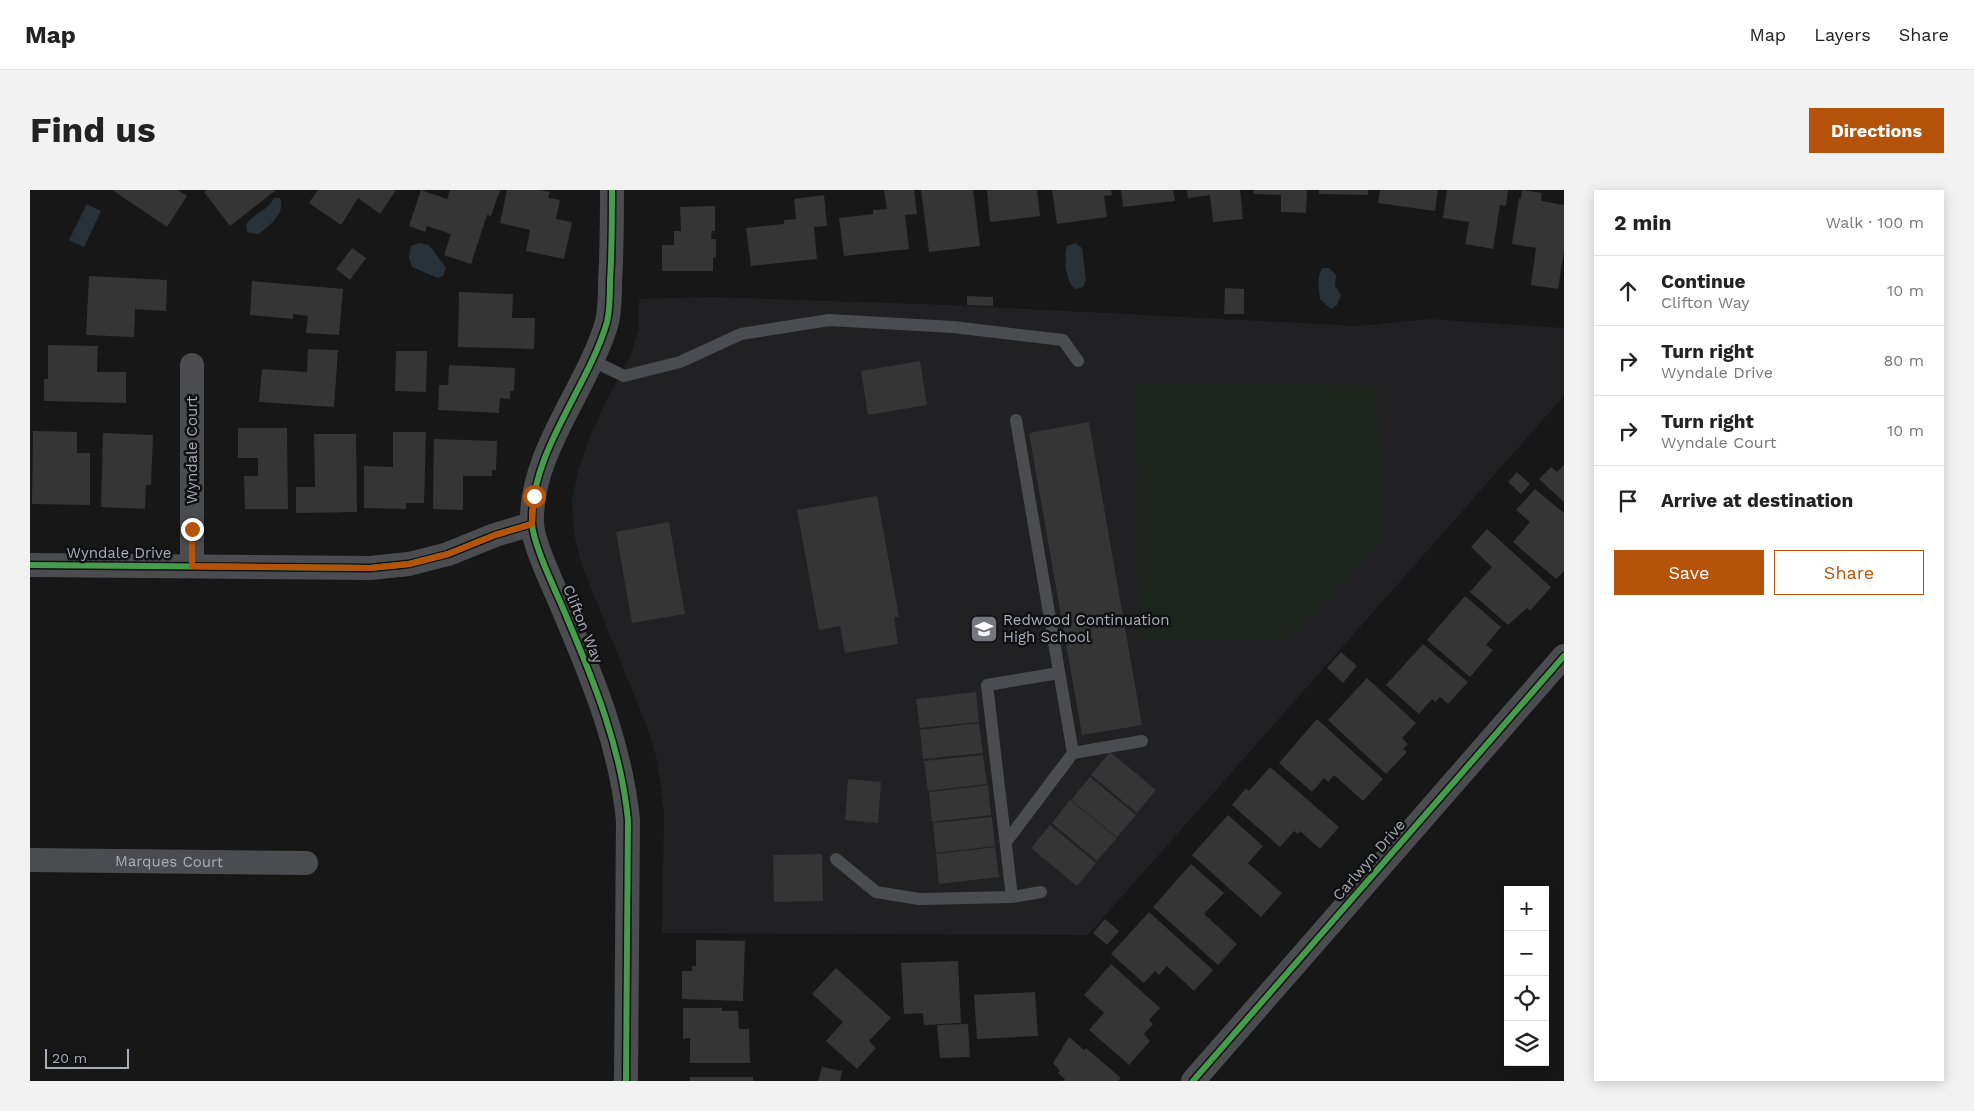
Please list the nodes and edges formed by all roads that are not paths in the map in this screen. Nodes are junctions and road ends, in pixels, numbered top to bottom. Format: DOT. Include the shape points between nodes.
graph roads {
  1 [pos="612,190"];
  2 [pos="592,360"];
  3 [pos="1078,361"];
  4 [pos="192,364"];
  5 [pos="1016,420"];
  6 [pos="532,524"];
  7 [pos="30,565"];
  8 [pos="192,566"];
  9 [pos="1564,656"];
  10 [pos="1059,673"];
  11 [pos="1142,741"];
  12 [pos="1073,754"];
  13 [pos="1006,842"];
  14 [pos="836,859"];
  15 [pos="30,860"];
  16 [pos="306,863"];
  17 [pos="1041,892"];
  18 [pos="1012,897"];
  19 [pos="626,1081"];
  20 [pos="1192,1081"];
  1 -- 2 [label="street, Clifton Way" via="612,256 607,320"];
  2 -- 3 [label="lane" via="624,376 680,362 741,334 829,320 953,327 1063,340"];
  2 -- 6 [label="street, Clifton Way" via="548,451 534,496"];
  4 -- 8 [label="street, Wyndale Court"];
  5 -- 10 [label="lane"];
  6 -- 8 [label="street, Wyndale Drive" via="448,554 409,564 370,568"];
  6 -- 19 [label="street, Clifton Way" via="542,558 595,687 625,785 628,820"];
  7 -- 8 [label="street, Wyndale Drive"];
  9 -- 20 [label="street, Carlwyn Drive"];
  10 -- 12 [label="lane"];
  10 -- 13 [label="lane" via="987,685"];
  11 -- 12 [label="lane"];
  12 -- 13 [label="lane"];
  13 -- 18 [label="lane"];
  14 -- 18 [label="lane" via="876,892 919,899"];
  15 -- 16 [label="street, Marques Court"];
  17 -- 18 [label="lane"];
}
